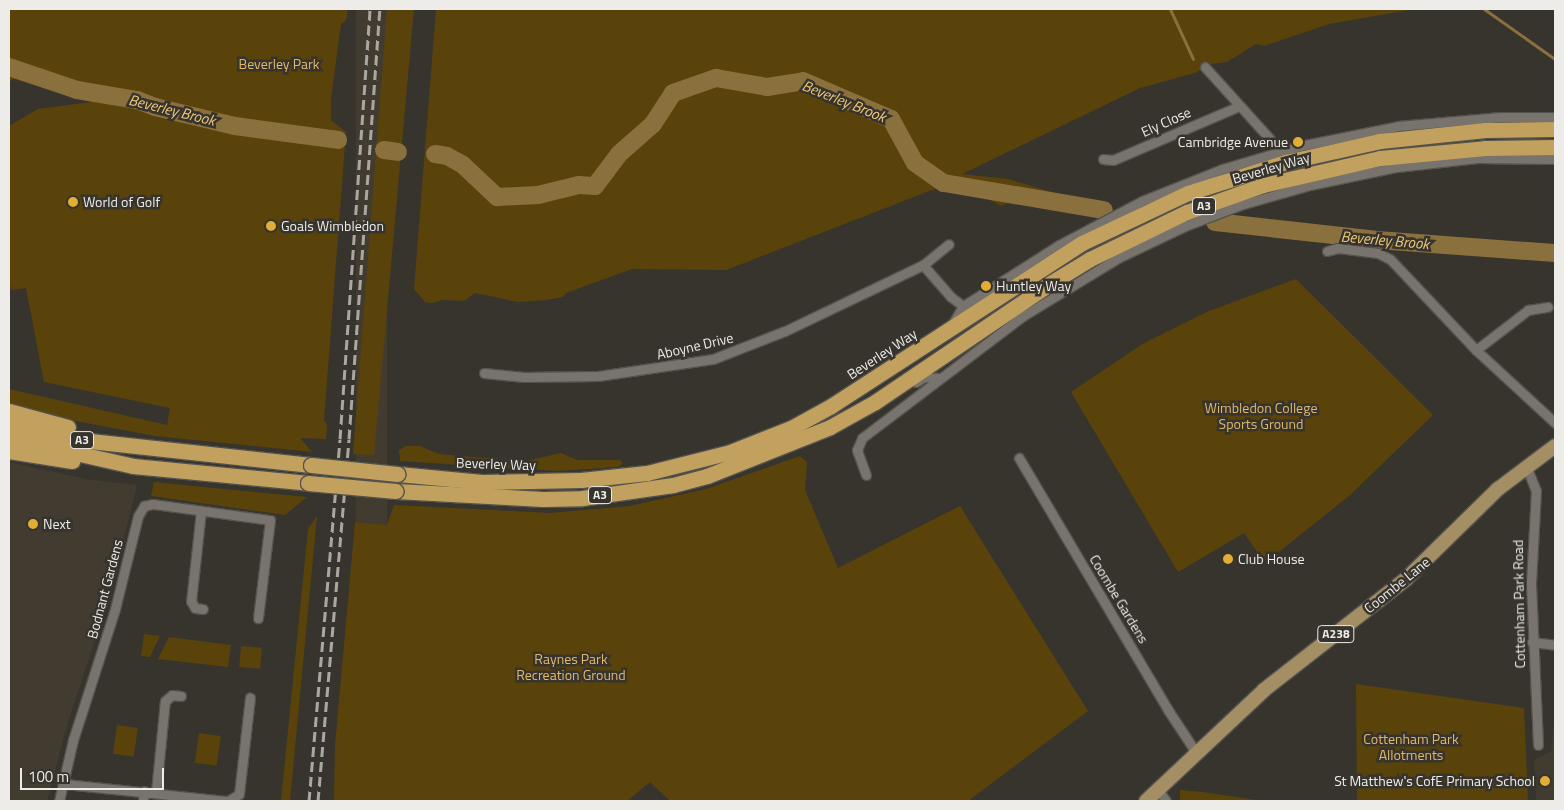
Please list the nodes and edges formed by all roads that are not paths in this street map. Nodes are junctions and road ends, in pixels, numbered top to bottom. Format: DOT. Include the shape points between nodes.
graph roads {
  1 [pos="1205,67"];
  2 [pos="1239,106"];
  3 [pos="1555,117"];
  4 [pos="1555,129"];
  5 [pos="1555,148"];
  6 [pos="1280,151"];
  7 [pos="1103,159"];
  8 [pos="1555,159"];
  9 [pos="949,244"];
  10 [pos="1327,251"];
  11 [pos="923,265"];
  12 [pos="963,306"];
  13 [pos="1548,307"];
  14 [pos="949,330"];
  15 [pos="1476,350"];
  16 [pos="484,373"];
  17 [pos="939,378"];
  18 [pos="896,388"];
  19 [pos="9,411"];
  20 [pos="9,424"];
  21 [pos="1555,424"];
  22 [pos="9,438"];
  23 [pos="1555,446"];
  24 [pos="157,450"];
  25 [pos="9,451"];
  26 [pos="1019,458"];
  27 [pos="133,466"];
  28 [pos="1526,466"];
  29 [pos="866,475"];
  30 [pos="201,511"];
  31 [pos="202,609"];
  32 [pos="258,618"];
  33 [pos="1532,642"];
  34 [pos="1555,644"];
  35 [pos="181,696"];
  36 [pos="250,698"];
  37 [pos="1538,745"];
  38 [pos="1197,754"];
  39 [pos="65,784"];
  40 [pos="144,791"];
  41 [pos="156,792"];
  42 [pos="1163,796"];
  43 [pos="59,801"];
  44 [pos="143,801"];
  45 [pos="228,801"];
  46 [pos="1146,801"];
  1 -- 2 [label="street"];
  2 -- 6 [label="street"];
  2 -- 7 [label="street, Ely Close" via="1113,160"];
  3 -- 6 [label="street, Beverley Way" via="1493,118 1398,126"];
  4 -- 14 [label="highway, Beverley Way / A3" via="1468,131 1380,141 1249,172 1188,193 1082,243"];
  5 -- 18 [label="highway, Beverley Way / A3" via="1485,148 1380,158 1263,185 1195,209 1090,259"];
  6 -- 12 [label="street, Beverley Way" via="1222,169 1142,201 1059,244"];
  8 -- 17 [label="street, Beverley Way" via="1477,158 1396,167 1310,184 1240,205 1185,226 1081,279"];
  9 -- 11 [label="street, Aboyne Drive"];
  10 -- 15 [label="street" via="1338,248 1371,252 1390,260"];
  11 -- 12 [label="street" via="951,298"];
  11 -- 16 [label="street, Aboyne Drive" via="786,331 713,359 598,376 524,377"];
  12 -- 14 [label="street, Beverley Way"];
  13 -- 15 [label="street" via="1528,310"];
  14 -- 24 [label="highway, Beverley Way / A3, bridge" via="791,428 703,460 647,473 543,482 482,482"];
  15 -- 21 [label="street"];
  17 -- 18 [label="street, Beverley Way" via="924,377"];
  17 -- 29 [label="street, Beverley Way" via="930,389 862,438 857,450"];
  18 -- 27 [label="highway, Beverley Way / A3, bridge" via="830,427 736,467 673,485 582,498 396,491"];
  19 -- 24 [label="highway"];
  20 -- 24 [label="highway, Beverley Way / A3" via="81,440"];
  22 -- 27 [label="highway, Beverley Way / A3"];
  23 -- 28 [label="main road, Coombe Lane / A238"];
  25 -- 27 [label="highway" via="39,458"];
  26 -- 38 [label="street, Coombe Gardens"];
  28 -- 33 [label="street, Cottenham Park Road" via="1536,491 1532,529"];
  28 -- 38 [label="main road, Coombe Lane / A238" via="1498,489 1430,558 1264,690"];
  30 -- 31 [label="street" via="191,601 195,608"];
  30 -- 32 [label="street, Bodnant Gardens" via="270,520"];
  30 -- 39 [label="street, Bodnant Gardens" via="153,504 144,506 138,516 116,609 73,740"];
  33 -- 34 [label="street"];
  33 -- 37 [label="street, Cottenham Park Road"];
  35 -- 41 [label="street" via="172,695 165,701"];
  36 -- 45 [label="street" via="239,794"];
  38 -- 42 [label="main road, Coombe Lane / A238"];
  39 -- 40 [label="street"];
  39 -- 43 [label="street, Bodnant Gardens"];
  40 -- 41 [label="street"];
  40 -- 44 [label="street"];
  41 -- 45 [label="street"];
  42 -- 46 [label="main road, Coombe Lane / A238"];
}
